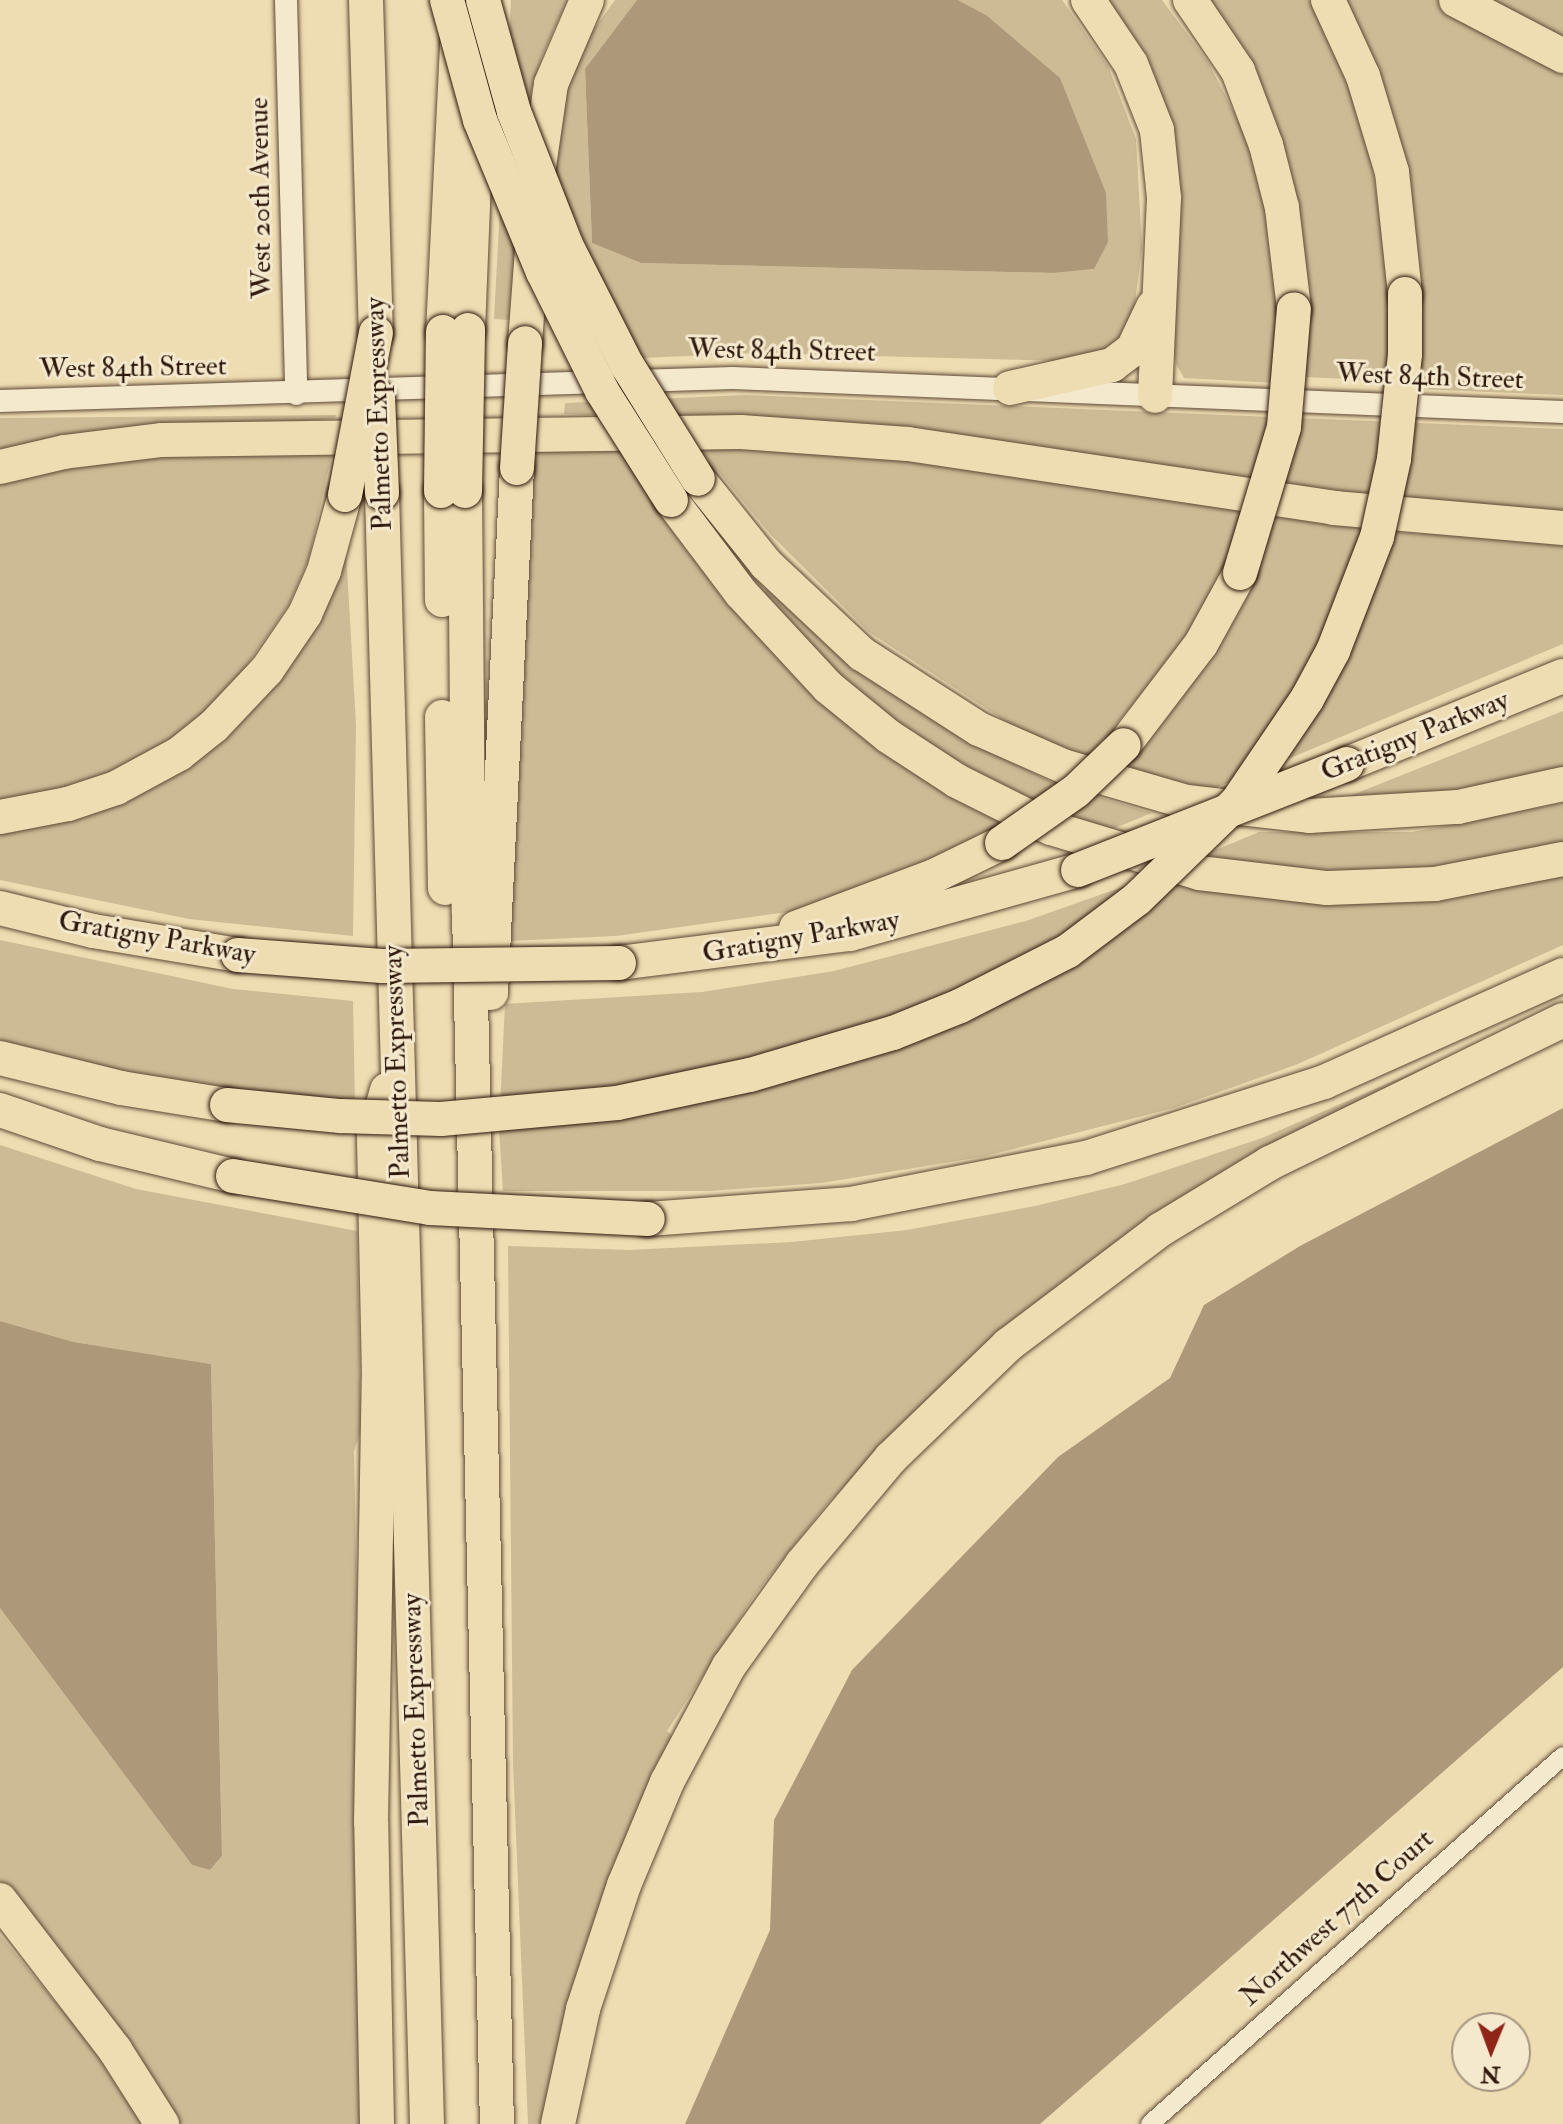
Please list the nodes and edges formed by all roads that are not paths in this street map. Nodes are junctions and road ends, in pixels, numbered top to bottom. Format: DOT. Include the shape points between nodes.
graph roads {
  1 [pos="286,0"];
  2 [pos="366,0"];
  3 [pos="447,0"];
  4 [pos="460,0"];
  5 [pos="483,0"];
  6 [pos="587,0"];
  7 [pos="1088,0"];
  8 [pos="1190,0"];
  9 [pos="1328,0"];
  10 [pos="1456,0"];
  11 [pos="1563,56"];
  12 [pos="1161,280"];
  13 [pos="456,331"];
  14 [pos="376,333"];
  15 [pos="1010,388"];
  16 [pos="296,394"];
  17 [pos="1155,396"];
  18 [pos="0,401"];
  19 [pos="1563,412"];
  20 [pos="0,467"];
  21 [pos="453,491"];
  22 [pos="1563,528"];
  23 [pos="1563,676"];
  24 [pos="1563,784"];
  25 [pos="0,817"];
  26 [pos="1563,859"];
  27 [pos="0,908"];
  28 [pos="737,951"];
  29 [pos="1563,975"];
  30 [pos="1563,1020"];
  31 [pos="398,1051"];
  32 [pos="0,1058"];
  33 [pos="0,1110"];
  34 [pos="474,1145"];
  35 [pos="1563,1756"];
  36 [pos="7,1912"];
  37 [pos="162,2124"];
  38 [pos="377,2124"];
  39 [pos="427,2124"];
  40 [pos="474,2124"];
  41 [pos="497,2124"];
  42 [pos="558,2124"];
  43 [pos="1150,2124"];
  1 -- 16 [label="street, West 20th Avenue"];
  2 -- 14 [label="highway, Palmetto Expressway"];
  3 -- 26 [label="highway, bridge" via="480,120 543,272 608,402 671,500 741,593 828,687 888,736 957,781 1051,828 1199,873 1297,886 1435,884"];
  4 -- 13 [label="highway"];
  5 -- 13 [label="highway"];
  5 -- 24 [label="highway, bridge" via="514,112 566,245 627,365 698,479 766,564 862,654 979,729 1063,766 1187,802 1309,816 1458,807"];
  6 -- 34 [label="highway, bridge" via="551,84 540,143 517,468 497,939"];
  7 -- 12 [label="highway" via="1131,64 1157,130 1164,198"];
  8 -- 28 [label="highway, bridge" via="1238,71 1266,145 1282,208 1294,309 1284,427 1240,573 1201,644 1124,745 1076,791 1002,843 934,876"];
  9 -- 32 [label="highway, bridge" via="1363,76 1392,172 1405,294 1394,459 1377,537 1333,651 1307,699 1237,802 1137,899 1068,951 893,1033 750,1075 628,1101 441,1119 340,1116 121,1088"];
  10 -- 11 [label="highway"];
  12 -- 15 [label="highway" via="1148,327 1112,365"];
  12 -- 17 [label="highway"];
  13 -- 21 [label="highway, bridge"];
  14 -- 25 [label="highway, bridge" via="345,495 324,571 305,614 267,670 179,754 116,788"];
  14 -- 31 [label="highway, Palmetto Expressway, bridge"];
  15 -- 16 [label="street, West 84th Street" via="733,378"];
  15 -- 17 [label="street, West 84th Street"];
  16 -- 18 [label="street, West 84th Street"];
  17 -- 19 [label="street, West 84th Street"];
  20 -- 22 [label="highway" via="64,452 162,440 741,432 908,444 1334,508"];
  21 -- 34 [label="highway"];
  21 -- 40 [label="highway" via="443,788"];
  23 -- 28 [label="highway, Gratigny Parkway, bridge" via="1078,870 850,934"];
  27 -- 28 [label="highway, Gratigny Parkway, bridge" via="93,931 238,955 396,967 619,963"];
  29 -- 33 [label="highway, bridge" via="1324,1082 1086,1158 851,1204 648,1219 443,1209 233,1176 100,1144"];
  30 -- 42 [label="highway" via="1270,1163 1160,1230 1008,1345 891,1458 802,1564 729,1666 667,1782 624,1885 583,2009"];
  31 -- 38 [label="highway" via="374,1136 379,1378 371,1822"];
  31 -- 39 [label="highway, Palmetto Expressway"];
  34 -- 41 [label="highway"];
  35 -- 43 [label="street, Northwest 77th Court"];
  36 -- 37 [label="highway" via="115,2050"];
}
